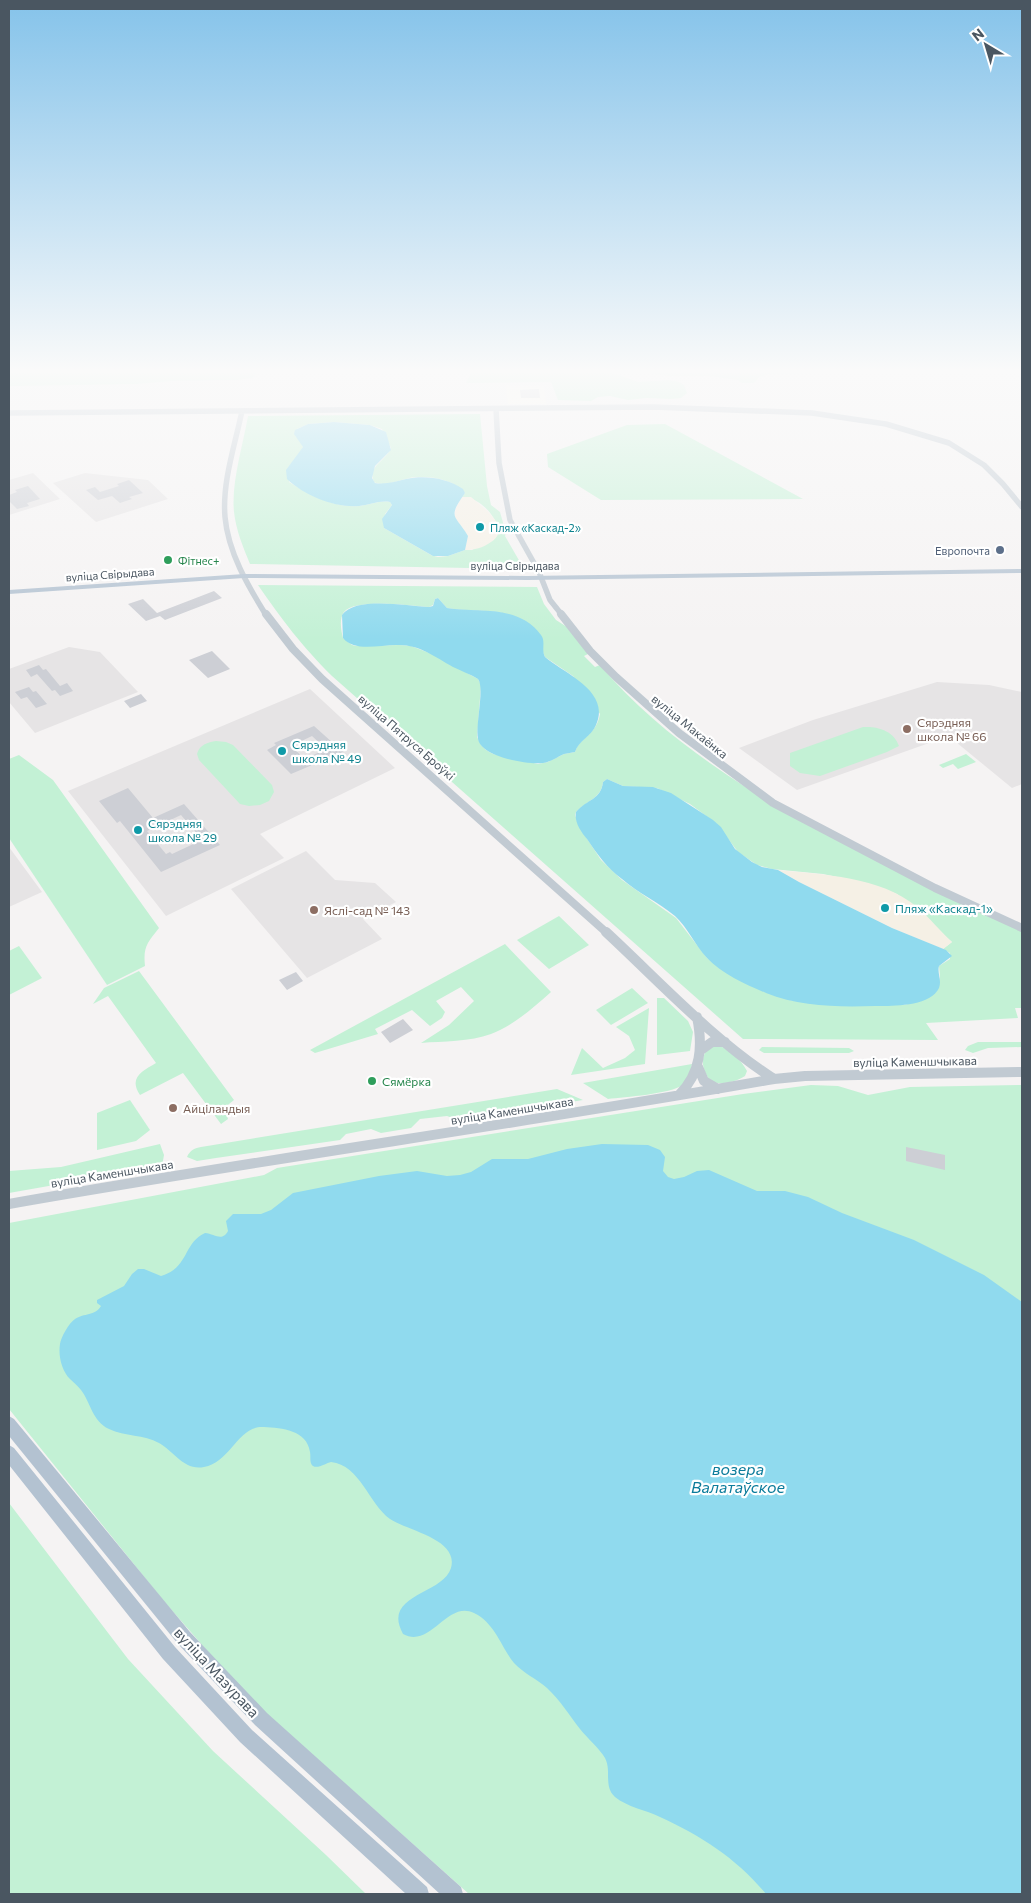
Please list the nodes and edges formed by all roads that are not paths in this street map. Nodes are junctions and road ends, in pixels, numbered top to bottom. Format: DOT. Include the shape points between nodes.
graph roads {
  1 [pos="231,462"];
  2 [pos="499,462"];
  3 [pos="981,462"];
  4 [pos="1022,507"];
  5 [pos="1022,571"];
  6 [pos="244,576"];
  7 [pos="541,577"];
  8 [pos="9,592"];
  9 [pos="1022,928"];
  10 [pos="697,1017"];
  11 [pos="728,1043"];
  12 [pos="701,1050"];
  13 [pos="751,1064"];
  14 [pos="697,1066"];
  15 [pos="1022,1072"];
  16 [pos="774,1079"];
  17 [pos="746,1084"];
  18 [pos="718,1089"];
  19 [pos="678,1096"];
  20 [pos="9,1204"];
  21 [pos="9,1424"];
  22 [pos="9,1453"];
  23 [pos="420,1894"];
  24 [pos="454,1894"];
  1 -- 6 [label="street, вуліца Пятруся Броўкі" via="225,513 231,542"];
  2 -- 7 [label="street, вуліца Макаёнка" via="510,520"];
  3 -- 4 [label="street" via="1003,480"];
  5 -- 7 [label="main road, вуліца Свірыдава"];
  6 -- 7 [label="main road, вуліца Свірыдава"];
  6 -- 8 [label="main road, вуліца Свірыдава"];
  6 -- 10 [label="street, вуліца Пятруся Броўкі" via="278,632 298,656 576,904"];
  7 -- 9 [label="street, вуліца Макаёнка" via="550,600 567,624 637,698 679,734 773,803 919,880"];
  10 -- 11 [label="street, вуліца Пятруся Броўкі"];
  10 -- 12 [label="street"];
  11 -- 12 [label="street" via="714,1041"];
  11 -- 13 [label="street"];
  12 -- 14 [label="street"];
  13 -- 16 [label="street"];
  13 -- 17 [label="street" via="754,1072"];
  14 -- 18 [label="street" via="704,1081"];
  14 -- 19 [label="street" via="694,1077"];
  15 -- 16 [label="street, вуліца Каменшчыкава"];
  16 -- 17 [label="street, вуліца Каменшчыкава"];
  17 -- 18 [label="street, вуліца Каменшчыкава"];
  18 -- 19 [label="street, вуліца Каменшчыкава"];
  19 -- 20 [label="street, вуліца Каменшчыкава"];
  21 -- 24 [label="main road, вуліца Мазурава" via="184,1638 260,1719"];
  22 -- 23 [label="main road, вуліца Мазурава" via="108,1579 182,1667 246,1736"];
}
